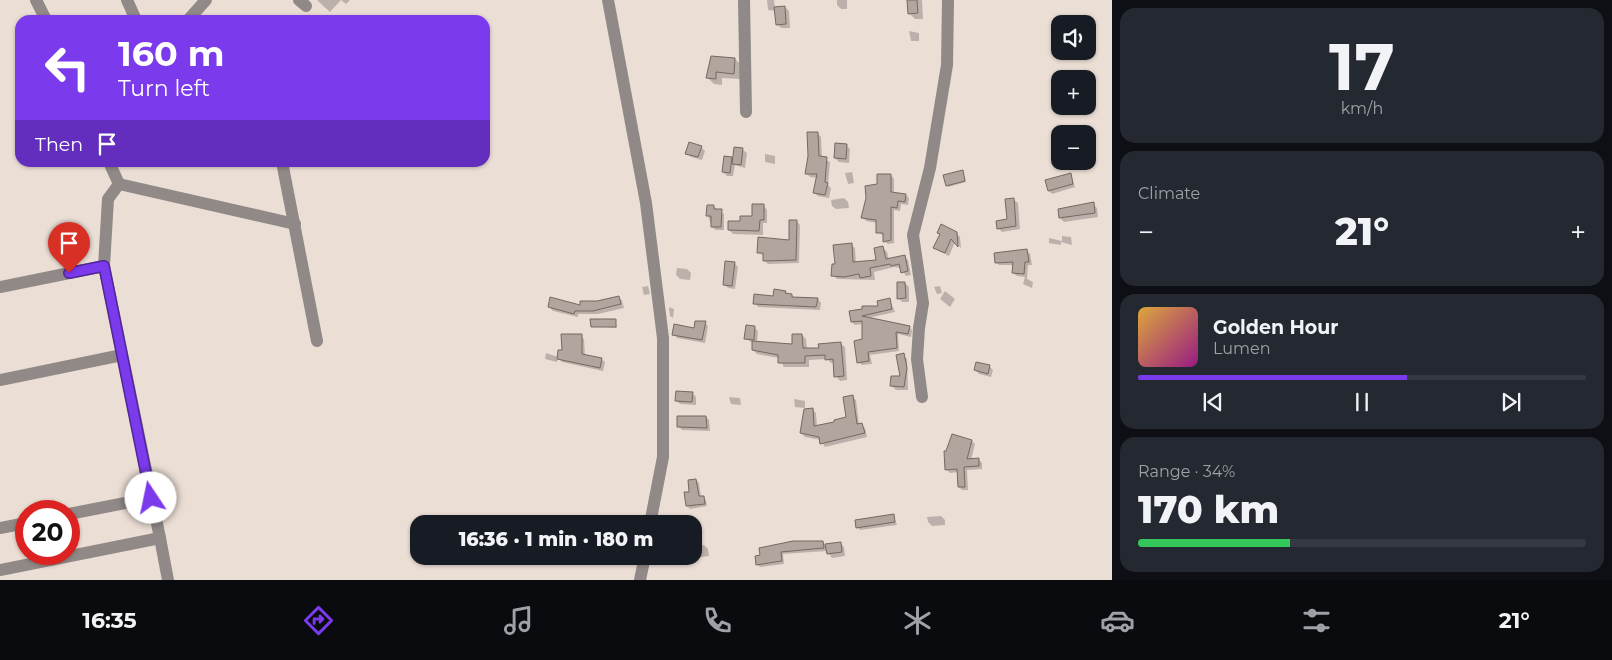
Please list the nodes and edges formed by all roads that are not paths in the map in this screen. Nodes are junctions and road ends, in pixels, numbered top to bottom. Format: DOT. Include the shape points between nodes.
graph roads {
  1 [pos="36,0"];
  2 [pos="128,0"];
  3 [pos="206,0"];
  4 [pos="608,0"];
  5 [pos="744,0"];
  6 [pos="948,0"];
  7 [pos="44,15"];
  8 [pos="134,15"];
  9 [pos="192,15"];
  10 [pos="746,112"];
  11 [pos="111,167"];
  12 [pos="283,167"];
  13 [pos="119,184"];
  14 [pos="295,224"];
  15 [pos="104,266"];
  16 [pos="0,287"];
  17 [pos="317,340"];
  18 [pos="122,355"];
  19 [pos="0,380"];
  20 [pos="922,396"];
  21 [pos="151,498"];
  22 [pos="80,512"];
  23 [pos="652,515"];
  24 [pos="15,525"];
  25 [pos="0,528"];
  26 [pos="160,538"];
  27 [pos="642,565"];
  28 [pos="0,570"];
  29 [pos="168,580"];
  30 [pos="640,580"];
  1 -- 7 [label="street"];
  2 -- 8 [label="street"];
  3 -- 9 [label="street"];
  4 -- 23 [label="street" via="646,203 663,338 663,457"];
  5 -- 10 [label="street"];
  6 -- 20 [label="street" via="947,65 930,168 913,235 923,303 917,359"];
  11 -- 13 [label="street"];
  12 -- 14 [label="street"];
  13 -- 14 [label="street"];
  13 -- 15 [label="street" via="108,199"];
  14 -- 17 [label="street"];
  15 -- 16 [label="street"];
  15 -- 18 [label="street"];
  18 -- 19 [label="street"];
  18 -- 21 [label="street"];
  21 -- 22 [label="street"];
  21 -- 26 [label="street"];
  24 -- 25 [label="street"];
  26 -- 28 [label="street"];
  26 -- 29 [label="street"];
  27 -- 30 [label="street"];
}
